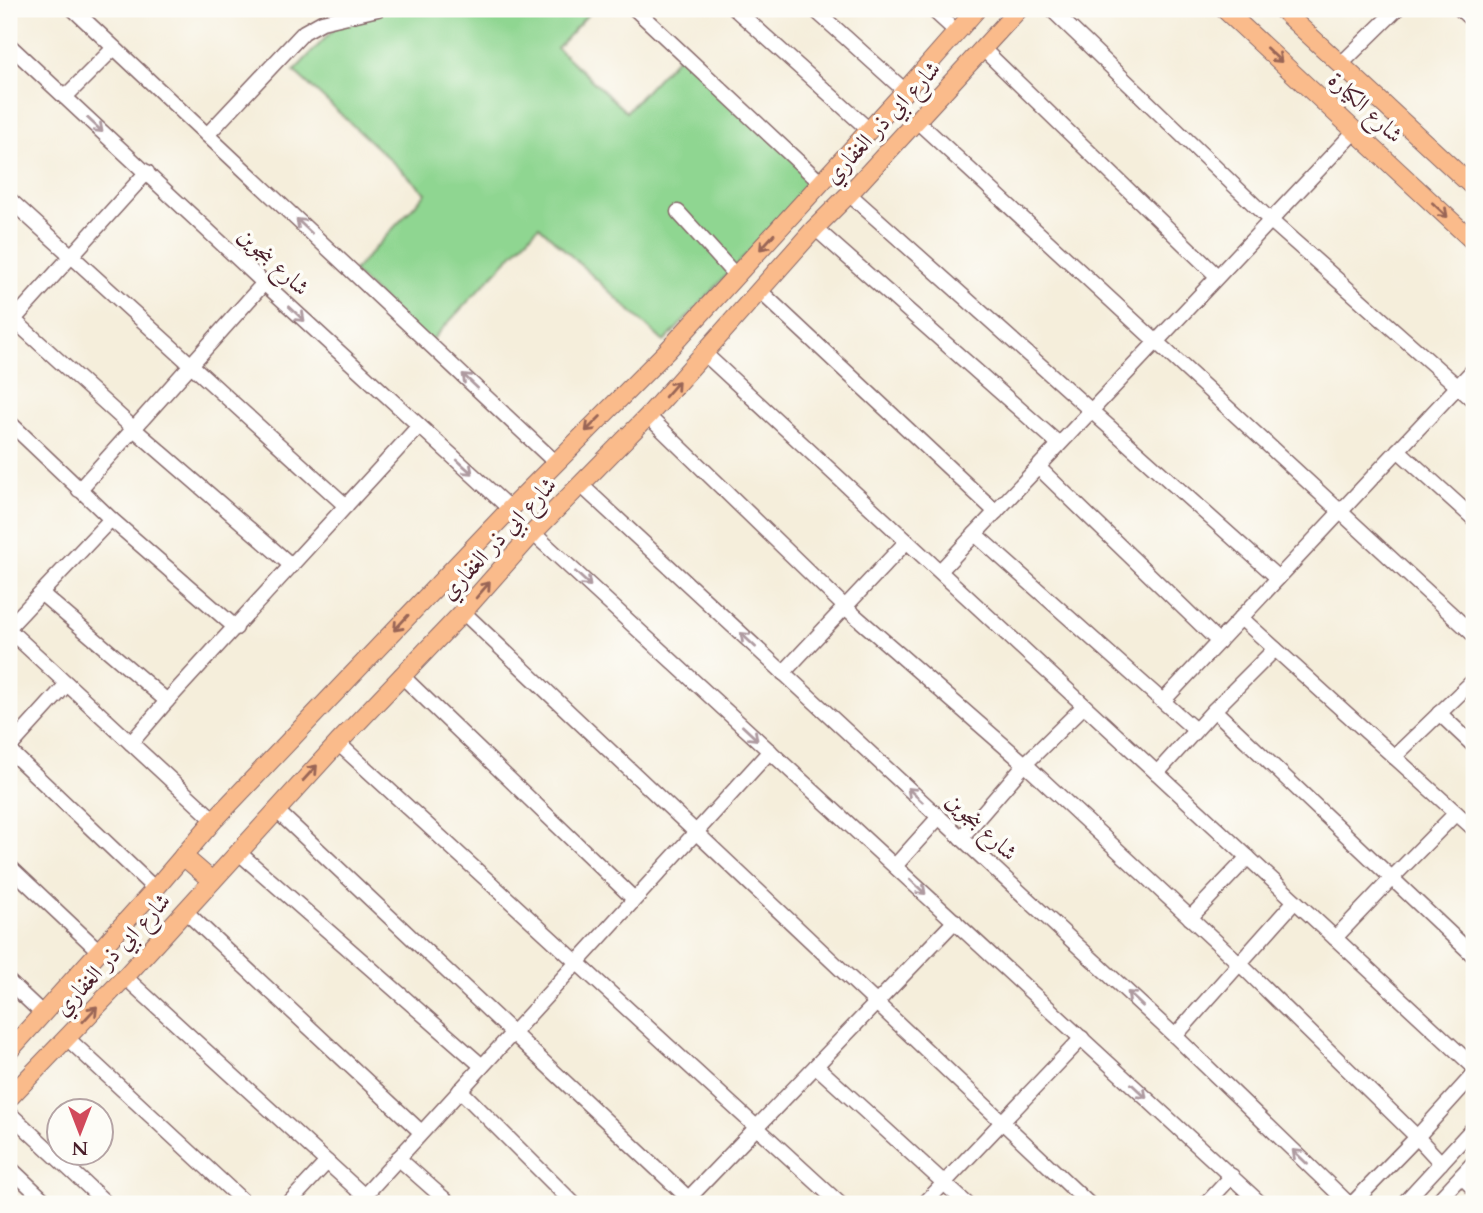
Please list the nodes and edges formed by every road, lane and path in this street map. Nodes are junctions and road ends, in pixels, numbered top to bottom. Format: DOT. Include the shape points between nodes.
graph roads {
  1 [pos="72,9"];
  2 [pos="378,9"];
  3 [pos="635,9"];
  4 [pos="735,9"];
  5 [pos="814,9"];
  6 [pos="932,9"];
  7 [pos="977,9"];
  8 [pos="1019,9"];
  9 [pos="1051,9"];
  10 [pos="1224,9"];
  11 [pos="1281,9"];
  12 [pos="1397,9"];
  13 [pos="1460,9"];
  14 [pos="1474,22"];
  15 [pos="957,32"];
  16 [pos="9,45"];
  17 [pos="114,48"];
  18 [pos="982,48"];
  19 [pos="1341,64"];
  20 [pos="905,91"];
  21 [pos="65,97"];
  22 [pos="917,121"];
  23 [pos="869,130"];
  24 [pos="1354,131"];
  25 [pos="207,135"];
  26 [pos="147,172"];
  27 [pos="821,183"];
  28 [pos="1474,188"];
  29 [pos="849,194"];
  30 [pos="9,199"];
  31 [pos="678,212"];
  32 [pos="786,220"];
  33 [pos="1270,220"];
  34 [pos="811,233"];
  35 [pos="1474,242"];
  36 [pos="71,256"];
  37 [pos="736,276"];
  38 [pos="1217,276"];
  39 [pos="264,283"];
  40 [pos="760,291"];
  41 [pos="11,322"];
  42 [pos="1156,342"];
  43 [pos="704,352"];
  44 [pos="191,365"];
  45 [pos="1474,369"];
  46 [pos="1458,386"];
  47 [pos="1474,401"];
  48 [pos="1091,411"];
  49 [pos="648,416"];
  50 [pos="9,422"];
  51 [pos="419,426"];
  52 [pos="134,429"];
  53 [pos="1059,444"];
  54 [pos="1398,450"];
  55 [pos="555,462"];
  56 [pos="1038,467"];
  57 [pos="580,485"];
  58 [pos="79,490"];
  59 [pos="346,506"];
  60 [pos="510,509"];
  61 [pos="996,512"];
  62 [pos="1340,513"];
  63 [pos="111,519"];
  64 [pos="1474,520"];
  65 [pos="533,533"];
  66 [pos="975,534"];
  67 [pos="907,541"];
  68 [pos="292,566"];
  69 [pos="940,571"];
  70 [pos="1278,578"];
  71 [pos="42,594"];
  72 [pos="845,607"];
  73 [pos="463,612"];
  74 [pos="1241,618"];
  75 [pos="1471,625"];
  76 [pos="236,628"];
  77 [pos="9,629"];
  78 [pos="1219,642"];
  79 [pos="1275,649"];
  80 [pos="783,673"];
  81 [pos="401,675"];
  82 [pos="1474,680"];
  83 [pos="67,684"];
  84 [pos="1164,700"];
  85 [pos="167,701"];
  86 [pos="1084,706"];
  87 [pos="1214,710"];
  88 [pos="1440,713"];
  89 [pos="1195,730"];
  90 [pos="131,743"];
  91 [pos="338,743"];
  92 [pos="1474,746"];
  93 [pos="9,749"];
  94 [pos="769,751"];
  95 [pos="1394,757"];
  96 [pos="1025,764"];
  97 [pos="1157,773"];
  98 [pos="276,810"];
  99 [pos="1456,813"];
  100 [pos="939,817"];
  101 [pos="214,820"];
  102 [pos="1474,829"];
  103 [pos="696,832"];
  104 [pos="961,838"];
  105 [pos="238,852"];
  106 [pos="183,856"];
  107 [pos="1248,857"];
  108 [pos="9,866"];
  109 [pos="895,866"];
  110 [pos="1392,878"];
  111 [pos="212,881"];
  112 [pos="155,889"];
  113 [pos="634,899"];
  114 [pos="1295,901"];
  115 [pos="185,911"];
  116 [pos="1190,918"];
  117 [pos="955,921"];
  118 [pos="1335,938"];
  119 [pos="99,951"];
  120 [pos="1474,956"];
  121 [pos="577,962"];
  122 [pos="1240,964"];
  123 [pos="125,976"];
  124 [pos="9,982"];
  125 [pos="876,1003"];
  126 [pos="43,1014"];
  127 [pos="512,1032"];
  128 [pos="1175,1036"];
  129 [pos="67,1038"];
  130 [pos="1082,1038"];
  131 [pos="9,1051"];
  132 [pos="482,1066"];
  133 [pos="816,1066"];
  134 [pos="1474,1067"];
  135 [pos="1474,1074"];
  136 [pos="460,1090"];
  137 [pos="9,1098"];
  138 [pos="9,1113"];
  139 [pos="1002,1122"];
  140 [pos="756,1127"];
  141 [pos="1474,1127"];
  142 [pos="421,1132"];
  143 [pos="1417,1138"];
  144 [pos="398,1158"];
  145 [pos="327,1162"];
  146 [pos="1474,1162"];
  147 [pos="1441,1163"];
  148 [pos="9,1167"];
  149 [pos="1232,1176"];
  150 [pos="1461,1176"];
  151 [pos="944,1183"];
  152 [pos="1474,1189"];
  153 [pos="368,1200"];
  154 [pos="685,1201"];
  155 [pos="48,1204"];
  156 [pos="107,1204"];
  157 [pos="246,1204"];
  158 [pos="288,1204"];
  159 [pos="450,1204"];
  160 [pos="574,1204"];
  161 [pos="840,1204"];
  162 [pos="923,1204"];
  163 [pos="967,1204"];
  164 [pos="1089,1204"];
  165 [pos="1206,1204"];
  166 [pos="1261,1204"];
  167 [pos="1350,1204"];
  168 [pos="1403,1204"];
  169 [pos="1435,1204"];
  1 -- 17 [label="street, شارع بنجوين"];
  2 -- 25 [label="street" via="322,22 304,32"];
  3 -- 27 [label="street"];
  4 -- 23 [label="street"];
  5 -- 20 [label="street"];
  6 -- 15 [label="street"];
  7 -- 15 [label="main road, شارع ابي ذر الغفاري"];
  8 -- 18 [label="main road, شارع ابي ذر الغفاري"];
  9 -- 33 [label="street"];
  10 -- 24 [label="main road, شارع الكيارة, one-way"];
  11 -- 19 [label="main road, شارع الكيارة"];
  12 -- 19 [label="street"];
  13 -- 14 [label="street"];
  15 -- 20 [label="main road, شارع ابي ذر الغفاري"];
  16 -- 21 [label="street, شارع بنجوين"];
  17 -- 21 [label="street"];
  17 -- 25 [label="street, شارع بنجوين"];
  18 -- 22 [label="main road, شارع ابي ذر الغفاري"];
  18 -- 38 [label="street"];
  19 -- 28 [label="main road, شارع الكيارة"];
  20 -- 23 [label="main road, شارع ابي ذر الغفاري"];
  21 -- 26 [label="street, شارع بنجوين, one-way"];
  22 -- 29 [label="main road, شارع ابي ذر الغفاري"];
  22 -- 42 [label="street"];
  23 -- 27 [label="main road, شارع ابي ذر الغفاري"];
  24 -- 33 [label="street"];
  24 -- 35 [label="main road, شارع الكيارة, one-way"];
  55 -- 25 [label="street, شارع بنجوين, one-way"];
  26 -- 36 [label="street"];
  26 -- 39 [label="street, شارع بنجوين"];
  27 -- 32 [label="main road, شارع ابي ذر الغفاري"];
  29 -- 34 [label="main road, شارع ابي ذر الغفاري"];
  29 -- 48 [label="street"];
  30 -- 36 [label="street"];
  31 -- 37 [label="street"];
  32 -- 34 [label="main road"];
  32 -- 37 [label="main road, شارع ابي ذر الغفاري, one-way"];
  33 -- 38 [label="street"];
  33 -- 46 [label="street"];
  34 -- 40 [label="main road, شارع ابي ذر الغفاري"];
  34 -- 53 [label="street"];
  36 -- 41 [label="street"];
  36 -- 44 [label="street"];
  37 -- 55 [label="main road, شارع ابي ذر الغفاري, one-way"];
  38 -- 42 [label="street"];
  39 -- 44 [label="street"];
  39 -- 51 [label="street, شارع بنجوين, one-way"];
  40 -- 43 [label="main road, شارع ابي ذر الغفاري"];
  40 -- 61 [label="street"];
  41 -- 52 [label="street"];
  42 -- 48 [label="street"];
  42 -- 62 [label="street"];
  49 -- 43 [label="main road, شارع ابي ذر الغفاري, one-way"];
  43 -- 67 [label="street"];
  44 -- 52 [label="street"];
  44 -- 59 [label="street"];
  45 -- 46 [label="street"];
  46 -- 47 [label="street"];
  46 -- 54 [label="street"];
  48 -- 53 [label="street"];
  48 -- 70 [label="street"];
  49 -- 57 [label="main road, شارع ابي ذر الغفاري"];
  49 -- 72 [label="street"];
  50 -- 58 [label="street"];
  51 -- 59 [label="street"];
  51 -- 60 [label="street, شارع بنجوين, one-way"];
  52 -- 58 [label="street"];
  52 -- 68 [label="street"];
  53 -- 56 [label="street"];
  54 -- 62 [label="street"];
  54 -- 64 [label="street"];
  55 -- 60 [label="main road, شارع ابي ذر الغفاري"];
  56 -- 61 [label="street"];
  56 -- 78 [label="street"];
  57 -- 65 [label="main road, شارع ابي ذر الغفاري"];
  80 -- 57 [label="street, شارع بنجوين, one-way"];
  58 -- 63 [label="street"];
  59 -- 68 [label="street"];
  60 -- 101 [label="main road, شارع ابي ذر الغفاري, one-way"];
  61 -- 66 [label="street"];
  62 -- 70 [label="street"];
  62 -- 75 [label="street"];
  63 -- 71 [label="street"];
  63 -- 76 [label="street"];
  73 -- 65 [label="main road, شارع ابي ذر الغفاري, one-way"];
  65 -- 94 [label="street, one-way"];
  66 -- 69 [label="street"];
  66 -- 84 [label="street"];
  67 -- 69 [label="street"];
  67 -- 72 [label="street"];
  68 -- 76 [label="street"];
  69 -- 86 [label="street"];
  70 -- 74 [label="street"];
  71 -- 77 [label="street"];
  71 -- 85 [label="street"];
  72 -- 80 [label="street"];
  72 -- 96 [label="street"];
  73 -- 81 [label="main road, شارع ابي ذر الغفاري"];
  73 -- 103 [label="street"];
  74 -- 78 [label="street"];
  74 -- 79 [label="street"];
  76 -- 85 [label="street"];
  77 -- 83 [label="street"];
  78 -- 84 [label="street"];
  79 -- 87 [label="street"];
  79 -- 95 [label="street"];
  100 -- 80 [label="street, شارع بنجوين, one-way"];
  81 -- 91 [label="main road, شارع ابي ذر الغفاري"];
  81 -- 113 [label="street"];
  82 -- 88 [label="street"];
  83 -- 90 [label="street"];
  83 -- 93 [label="street"];
  84 -- 89 [label="street"];
  85 -- 90 [label="street"];
  86 -- 96 [label="street"];
  86 -- 97 [label="street"];
  87 -- 89 [label="street"];
  87 -- 110 [label="street"];
  88 -- 92 [label="street"];
  88 -- 95 [label="street"];
  89 -- 97 [label="street"];
  90 -- 101 [label="street"];
  98 -- 91 [label="main road, شارع ابي ذر الغفاري, one-way"];
  91 -- 121 [label="street"];
  93 -- 112 [label="street"];
  94 -- 103 [label="street"];
  94 -- 109 [label="street"];
  95 -- 99 [label="street"];
  96 -- 104 [label="street"];
  96 -- 116 [label="street"];
  97 -- 107 [label="street"];
  98 -- 105 [label="main road, شارع ابي ذر الغفاري"];
  98 -- 127 [label="street"];
  99 -- 102 [label="street"];
  99 -- 110 [label="street"];
  100 -- 104 [label="street, شارع بنجوين"];
  100 -- 109 [label="street"];
  101 -- 106 [label="main road, شارع ابي ذر الغفاري"];
  103 -- 113 [label="street"];
  103 -- 125 [label="street"];
  128 -- 104 [label="street, شارع بنجوين, one-way"];
  105 -- 111 [label="main road, شارع ابي ذر الغفاري"];
  105 -- 132 [label="street"];
  106 -- 111 [label="main road"];
  106 -- 112 [label="main road, شارع ابي ذر الغفاري"];
  107 -- 114 [label="street"];
  107 -- 116 [label="street"];
  108 -- 119 [label="street"];
  109 -- 117 [label="street, one-way"];
  110 -- 118 [label="street"];
  110 -- 120 [label="street"];
  111 -- 115 [label="main road, شارع ابي ذر الغفاري"];
  112 -- 119 [label="main road, شارع ابي ذر الغفاري"];
  113 -- 121 [label="street"];
  114 -- 118 [label="street"];
  114 -- 122 [label="street"];
  115 -- 123 [label="main road, شارع ابي ذر الغفاري"];
  115 -- 142 [label="street"];
  116 -- 122 [label="street"];
  117 -- 125 [label="street"];
  117 -- 130 [label="street"];
  118 -- 134 [label="street"];
  119 -- 126 [label="main road, شارع ابي ذر الغفاري"];
  121 -- 127 [label="street"];
  121 -- 140 [label="street"];
  122 -- 128 [label="street"];
  122 -- 143 [label="street"];
  129 -- 123 [label="main road, شارع ابي ذر الغفاري, one-way"];
  123 -- 145 [label="street"];
  124 -- 126 [label="street"];
  125 -- 133 [label="street"];
  125 -- 139 [label="street"];
  126 -- 131 [label="main road, شارع ابي ذر الغفاري"];
  127 -- 132 [label="street"];
  127 -- 154 [label="street"];
  167 -- 128 [label="street, شارع بنجوين, one-way"];
  129 -- 137 [label="main road, شارع ابي ذر الغفاري"];
  129 -- 157 [label="street"];
  130 -- 139 [label="street"];
  130 -- 149 [label="street, one-way"];
  132 -- 136 [label="street"];
  133 -- 140 [label="street"];
  133 -- 151 [label="street"];
  135 -- 143 [label="street"];
  136 -- 142 [label="street"];
  136 -- 160 [label="street"];
  138 -- 156 [label="street"];
  139 -- 151 [label="street"];
  139 -- 164 [label="street"];
  140 -- 154 [label="street"];
  140 -- 161 [label="street"];
  141 -- 147 [label="street"];
  142 -- 144 [label="street"];
  143 -- 147 [label="street"];
  143 -- 167 [label="street"];
  144 -- 153 [label="street"];
  144 -- 159 [label="street"];
  145 -- 153 [label="street"];
  145 -- 158 [label="street"];
  146 -- 150 [label="street"];
  147 -- 168 [label="street"];
  148 -- 155 [label="street"];
  149 -- 165 [label="street"];
  149 -- 166 [label="street"];
  150 -- 152 [label="street"];
  150 -- 169 [label="street"];
  151 -- 162 [label="street"];
  151 -- 163 [label="street"];
}
